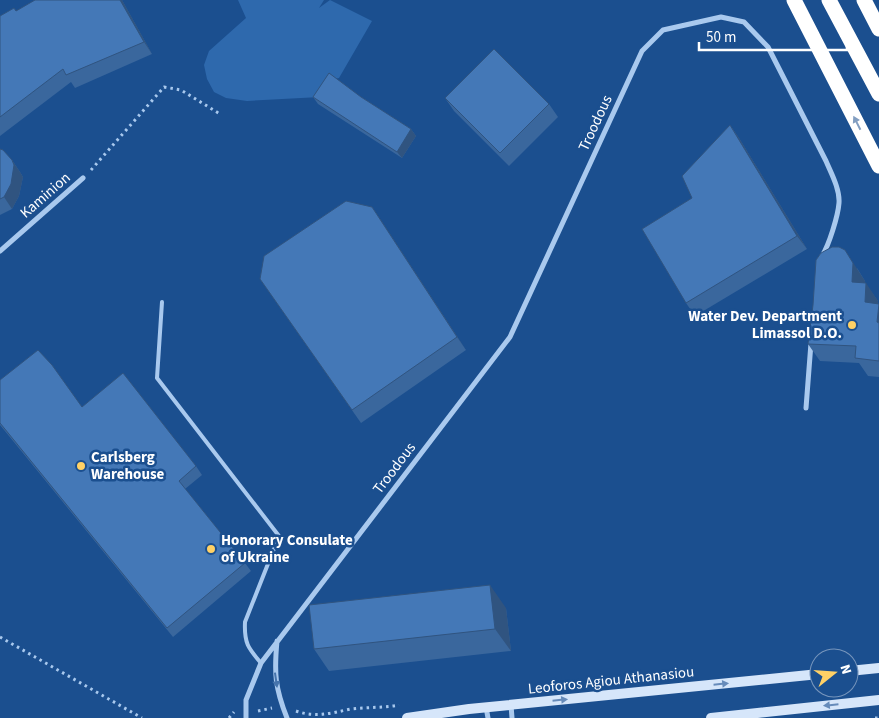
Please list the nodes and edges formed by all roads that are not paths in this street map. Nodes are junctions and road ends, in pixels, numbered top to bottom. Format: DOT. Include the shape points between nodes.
graph roads {
  1 [pos="794,0"];
  2 [pos="829,0"];
  3 [pos="864,0"];
  4 [pos="879,29"];
  5 [pos="879,94"];
  6 [pos="879,166"];
  7 [pos="83,178"];
  8 [pos="0,251"];
  9 [pos="818,265"];
  10 [pos="162,302"];
  11 [pos="812,339"];
  12 [pos="806,408"];
  13 [pos="277,641"];
  14 [pos="261,663"];
  15 [pos="879,668"];
  16 [pos="859,670"];
  17 [pos="809,675"];
  18 [pos="879,700"];
  19 [pos="511,705"];
  20 [pos="487,713"];
  21 [pos="246,718"];
  22 [pos="287,718"];
  23 [pos="407,718"];
  24 [pos="512,718"];
  25 [pos="711,718"];
  6 -- 1 [label="highway, one-way"];
  2 -- 5 [label="highway"];
  3 -- 4 [label="highway"];
  7 -- 8 [label="street, Kaminion"];
  9 -- 13 [label="street, Troodous" via="825,252 839,202 826,161 768,47 744,22 721,17 663,30 642,51 510,337"];
  10 -- 14 [label="lane" via="157,378 279,536 245,622 244,636 248,648"];
  11 -- 12 [label="street"];
  13 -- 14 [label="street, Troodous"];
  13 -- 22 [label="street, one-way" via="276,686"];
  14 -- 21 [label="street, Troodous" via="246,700"];
  15 -- 16 [label="main road"];
  19 -- 17 [label="main road, Leoforos Agiou Athanasiou, one-way"];
  18 -- 25 [label="main road, one-way"];
  19 -- 20 [label="main road, Leoforos Agiou Athanasiou"];
  19 -- 24 [label="street"];
  20 -- 23 [label="main road, Leoforos Agiou Athanasiou"];
}
